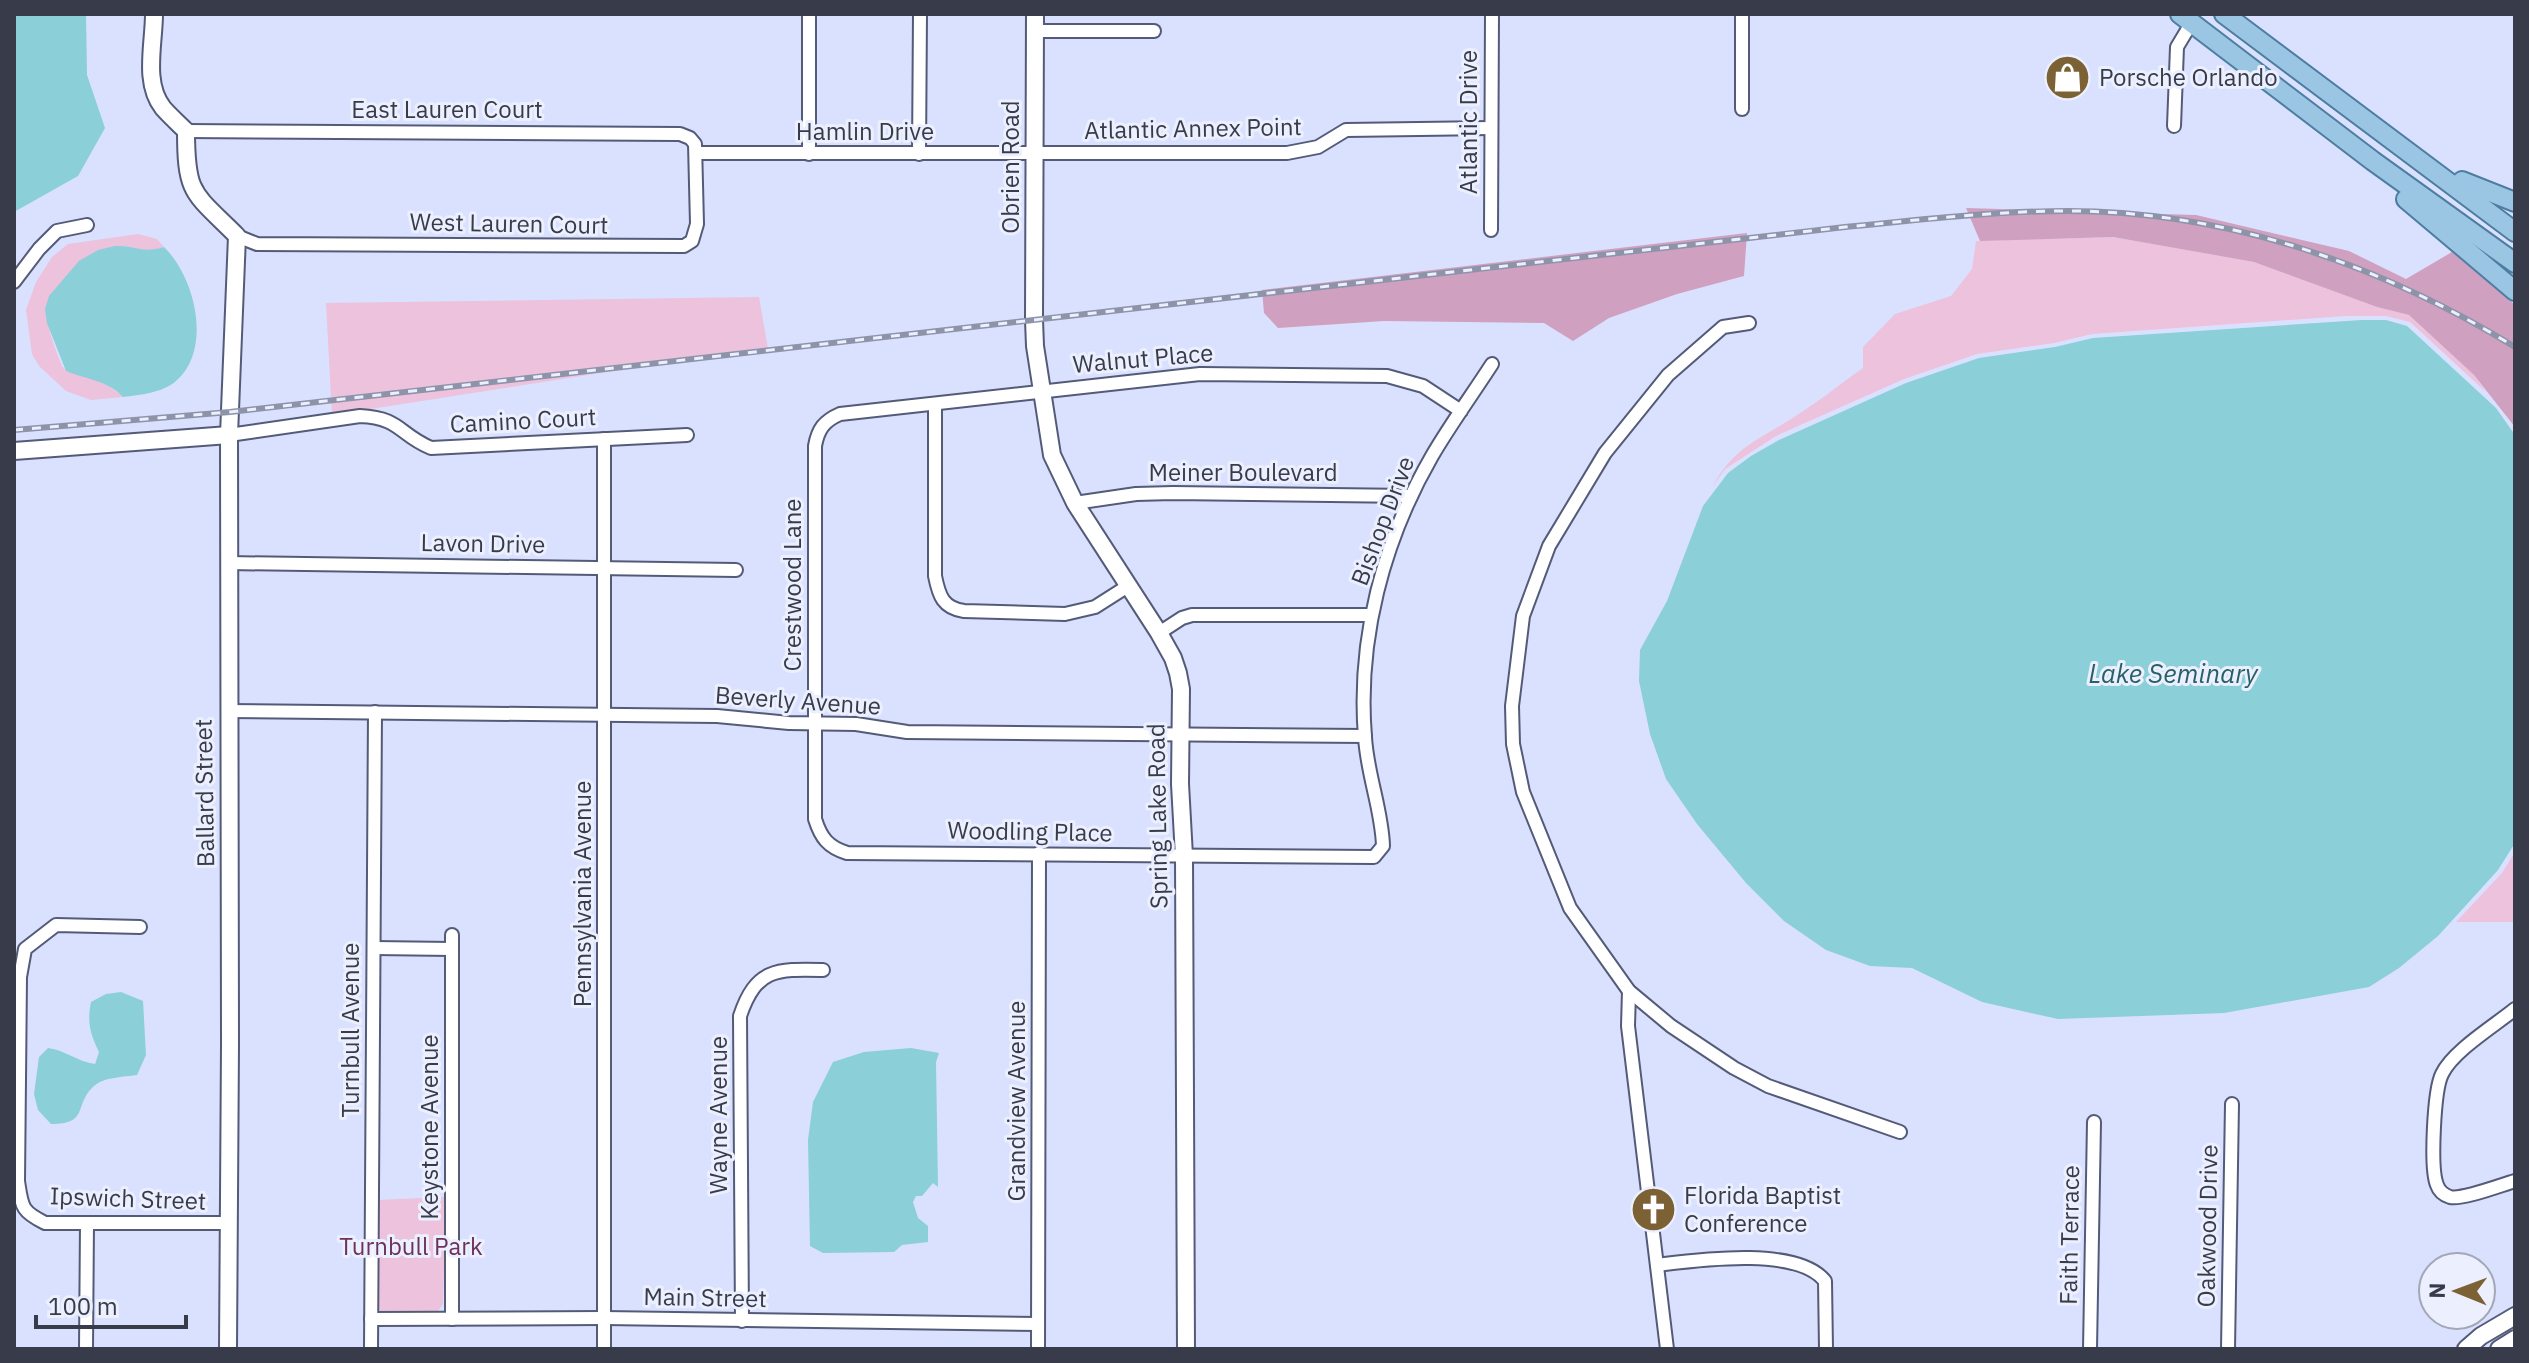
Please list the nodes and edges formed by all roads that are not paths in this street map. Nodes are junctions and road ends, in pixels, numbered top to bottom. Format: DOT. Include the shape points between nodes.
graph roads {
  1 [pos="154,14"];
  2 [pos="809,14"];
  3 [pos="920,14"];
  4 [pos="1492,14"];
  5 [pos="1742,14"];
  6 [pos="2224,14"];
  7 [pos="2186,18"];
  8 [pos="1035,22"];
  9 [pos="1154,31"];
  10 [pos="1742,109"];
  11 [pos="2174,126"];
  12 [pos="1491,128"];
  13 [pos="186,131"];
  14 [pos="696,153"];
  15 [pos="809,154"];
  16 [pos="919,154"];
  17 [pos="1035,154"];
  18 [pos="2373,161"];
  19 [pos="2430,166"];
  20 [pos="2515,202"];
  21 [pos="87,225"];
  22 [pos="1491,230"];
  23 [pos="2515,232"];
  24 [pos="237,236"];
  25 [pos="2515,263"];
  26 [pos="14,282"];
  27 [pos="2515,291"];
  28 [pos="1034,320"];
  29 [pos="1749,323"];
  30 [pos="1492,364"];
  31 [pos="1040,390"];
  32 [pos="935,404"];
  33 [pos="1461,411"];
  34 [pos="824,423"];
  35 [pos="229,435"];
  36 [pos="687,435"];
  37 [pos="604,439"];
  38 [pos="14,451"];
  39 [pos="1411,496"];
  40 [pos="1075,503"];
  41 [pos="228,563"];
  42 [pos="604,568"];
  43 [pos="736,570"];
  44 [pos="1128,586"];
  45 [pos="1371,615"];
  46 [pos="1159,633"];
  47 [pos="228,711"];
  48 [pos="375,712"];
  49 [pos="605,716"];
  50 [pos="814,724"];
  51 [pos="1180,735"];
  52 [pos="1365,736"];
  53 [pos="826,842"];
  54 [pos="1039,853"];
  55 [pos="1379,853"];
  56 [pos="1184,856"];
  57 [pos="140,927"];
  58 [pos="452,935"];
  59 [pos="374,948"];
  60 [pos="452,949"];
  61 [pos="823,970"];
  62 [pos="1629,991"];
  63 [pos="2515,1009"];
  64 [pos="2232,1104"];
  65 [pos="2094,1122"];
  66 [pos="1900,1132"];
  67 [pos="2515,1181"];
  68 [pos="87,1223"];
  69 [pos="228,1223"];
  70 [pos="1657,1265"];
  71 [pos="2515,1316"];
  72 [pos="604,1318"];
  73 [pos="371,1319"];
  74 [pos="452,1319"];
  75 [pos="742,1321"];
  76 [pos="1038,1324"];
  77 [pos="2515,1339"];
  78 [pos="86,1349"];
  79 [pos="228,1349"];
  80 [pos="371,1349"];
  81 [pos="604,1349"];
  82 [pos="1038,1349"];
  83 [pos="1186,1349"];
  84 [pos="1667,1349"];
  85 [pos="1826,1349"];
  86 [pos="2090,1349"];
  87 [pos="2228,1349"];
  88 [pos="2466,1349"];
  89 [pos="2499,1349"];
  1 -- 13 [label="street" via="155,95"];
  2 -- 15 [label="street"];
  3 -- 16 [label="street"];
  4 -- 12 [label="street, Atlantic Drive"];
  5 -- 10 [label="street"];
  6 -- 19 [label="main road"];
  7 -- 11 [label="street" via="2177,47"];
  7 -- 18 [label="main road"];
  8 -- 9 [label="street"];
  8 -- 17 [label="street, Obrien Road"];
  12 -- 17 [label="street, Atlantic Annex Point" via="1346,130 1318,147 1287,153"];
  12 -- 22 [label="street, Atlantic Drive"];
  13 -- 14 [label="street, East Lauren Court" via="680,134 690,138"];
  13 -- 24 [label="street" via="191,187"];
  14 -- 15 [label="street, Hamlin Drive"];
  14 -- 24 [label="street, West Lauren Court" via="697,224 692,241 684,246 257,244"];
  15 -- 16 [label="street, Hamlin Drive"];
  16 -- 17 [label="street, Hamlin Drive"];
  17 -- 28 [label="street, Obrien Road"];
  18 -- 25 [label="main road"];
  18 -- 27 [label="main road" via="2387,183"];
  19 -- 20 [label="main road"];
  19 -- 23 [label="main road"];
  21 -- 26 [label="street" via="57,231"];
  24 -- 35 [label="street, Ballard Street"];
  28 -- 31 [label="street, Spring Lake Road"];
  29 -- 62 [label="street" via="1723,327 1694,351 1605,453 1549,546 1523,616 1512,706 1523,792 1570,908"];
  30 -- 33 [label="street, Bishop Drive"];
  31 -- 32 [label="street, Walnut Place"];
  31 -- 33 [label="street, Walnut Place" via="1200,374 1387,376 1423,386"];
  31 -- 40 [label="street, Spring Lake Road" via="1052,455"];
  32 -- 34 [label="street, Walnut Place" via="840,414"];
  32 -- 44 [label="street" via="935,576 943,603 964,611 1065,614 1095,607"];
  33 -- 39 [label="street, Bishop Drive"];
  34 -- 50 [label="street, Crestwood Lane" via="815,446"];
  35 -- 37 [label="street, Camino Court" via="360,416 395,422 431,448"];
  35 -- 38 [label="street"];
  35 -- 41 [label="street, Ballard Street"];
  36 -- 37 [label="street, Camino Court"];
  37 -- 42 [label="street, Pennsylvania Avenue"];
  39 -- 40 [label="street, Meiner Boulevard" via="1173,493"];
  39 -- 45 [label="street, Bishop Drive"];
  40 -- 44 [label="street, Spring Lake Road"];
  41 -- 42 [label="street, Lavon Drive"];
  41 -- 47 [label="street, Ballard Street"];
  42 -- 43 [label="street, Lavon Drive"];
  42 -- 49 [label="street, Pennsylvania Avenue"];
  44 -- 46 [label="street, Spring Lake Road"];
  45 -- 46 [label="street" via="1192,615"];
  45 -- 52 [label="street, Bishop Drive"];
  46 -- 51 [label="street, Spring Lake Road" via="1178,673"];
  47 -- 48 [label="street, Beverly Avenue"];
  47 -- 69 [label="street, Ballard Street"];
  48 -- 49 [label="street, Beverly Avenue"];
  48 -- 59 [label="street, Turnbull Avenue"];
  49 -- 50 [label="street, Beverly Avenue" via="717,716"];
  49 -- 72 [label="street, Pennsylvania Avenue"];
  50 -- 51 [label="street, Beverly Avenue" via="907,732"];
  50 -- 53 [label="street, Crestwood Lane" via="815,819"];
  51 -- 52 [label="street, Beverly Avenue"];
  51 -- 56 [label="street, Spring Lake Road"];
  52 -- 55 [label="street, Bishop Drive" via="1382,838"];
  53 -- 54 [label="street, Woodling Place" via="847,853"];
  54 -- 56 [label="street, Woodling Place"];
  54 -- 76 [label="street, Grandview Avenue"];
  55 -- 56 [label="street, Woodling Place" via="1365,858"];
  56 -- 83 [label="street, Spring Lake Road"];
  57 -- 68 [label="street, Ipswich Street" via="56,925 25,949 20,977 22,1205 27,1214 45,1223"];
  58 -- 60 [label="street, Keystone Avenue"];
  59 -- 60 [label="street"];
  59 -- 73 [label="street, Turnbull Avenue"];
  60 -- 74 [label="street, Keystone Avenue"];
  61 -- 75 [label="street, Wayne Avenue" via="766,975 754,984 740,1016"];
  62 -- 66 [label="street" via="1671,1026 1768,1086"];
  62 -- 70 [label="street" via="1628,1026"];
  63 -- 67 [label="street" via="2451,1060 2441,1075 2434,1164 2436,1184 2454,1198"];
  64 -- 87 [label="street, Oakwood Drive"];
  65 -- 86 [label="street, Faith Terrace"];
  68 -- 69 [label="street, Ipswich Street"];
  68 -- 78 [label="street"];
  69 -- 79 [label="street, Ballard Street"];
  70 -- 84 [label="street"];
  70 -- 85 [label="street" via="1749,1258 1812,1268 1825,1281"];
  71 -- 88 [label="street"];
  72 -- 74 [label="street, Main Street"];
  72 -- 75 [label="street, Main Street"];
  72 -- 81 [label="street, Pennsylvania Avenue"];
  73 -- 74 [label="street, Main Street"];
  73 -- 80 [label="street, Turnbull Avenue"];
  75 -- 76 [label="street, Main Street"];
  76 -- 82 [label="street, Grandview Avenue"];
  77 -- 89 [label="street"];
}
